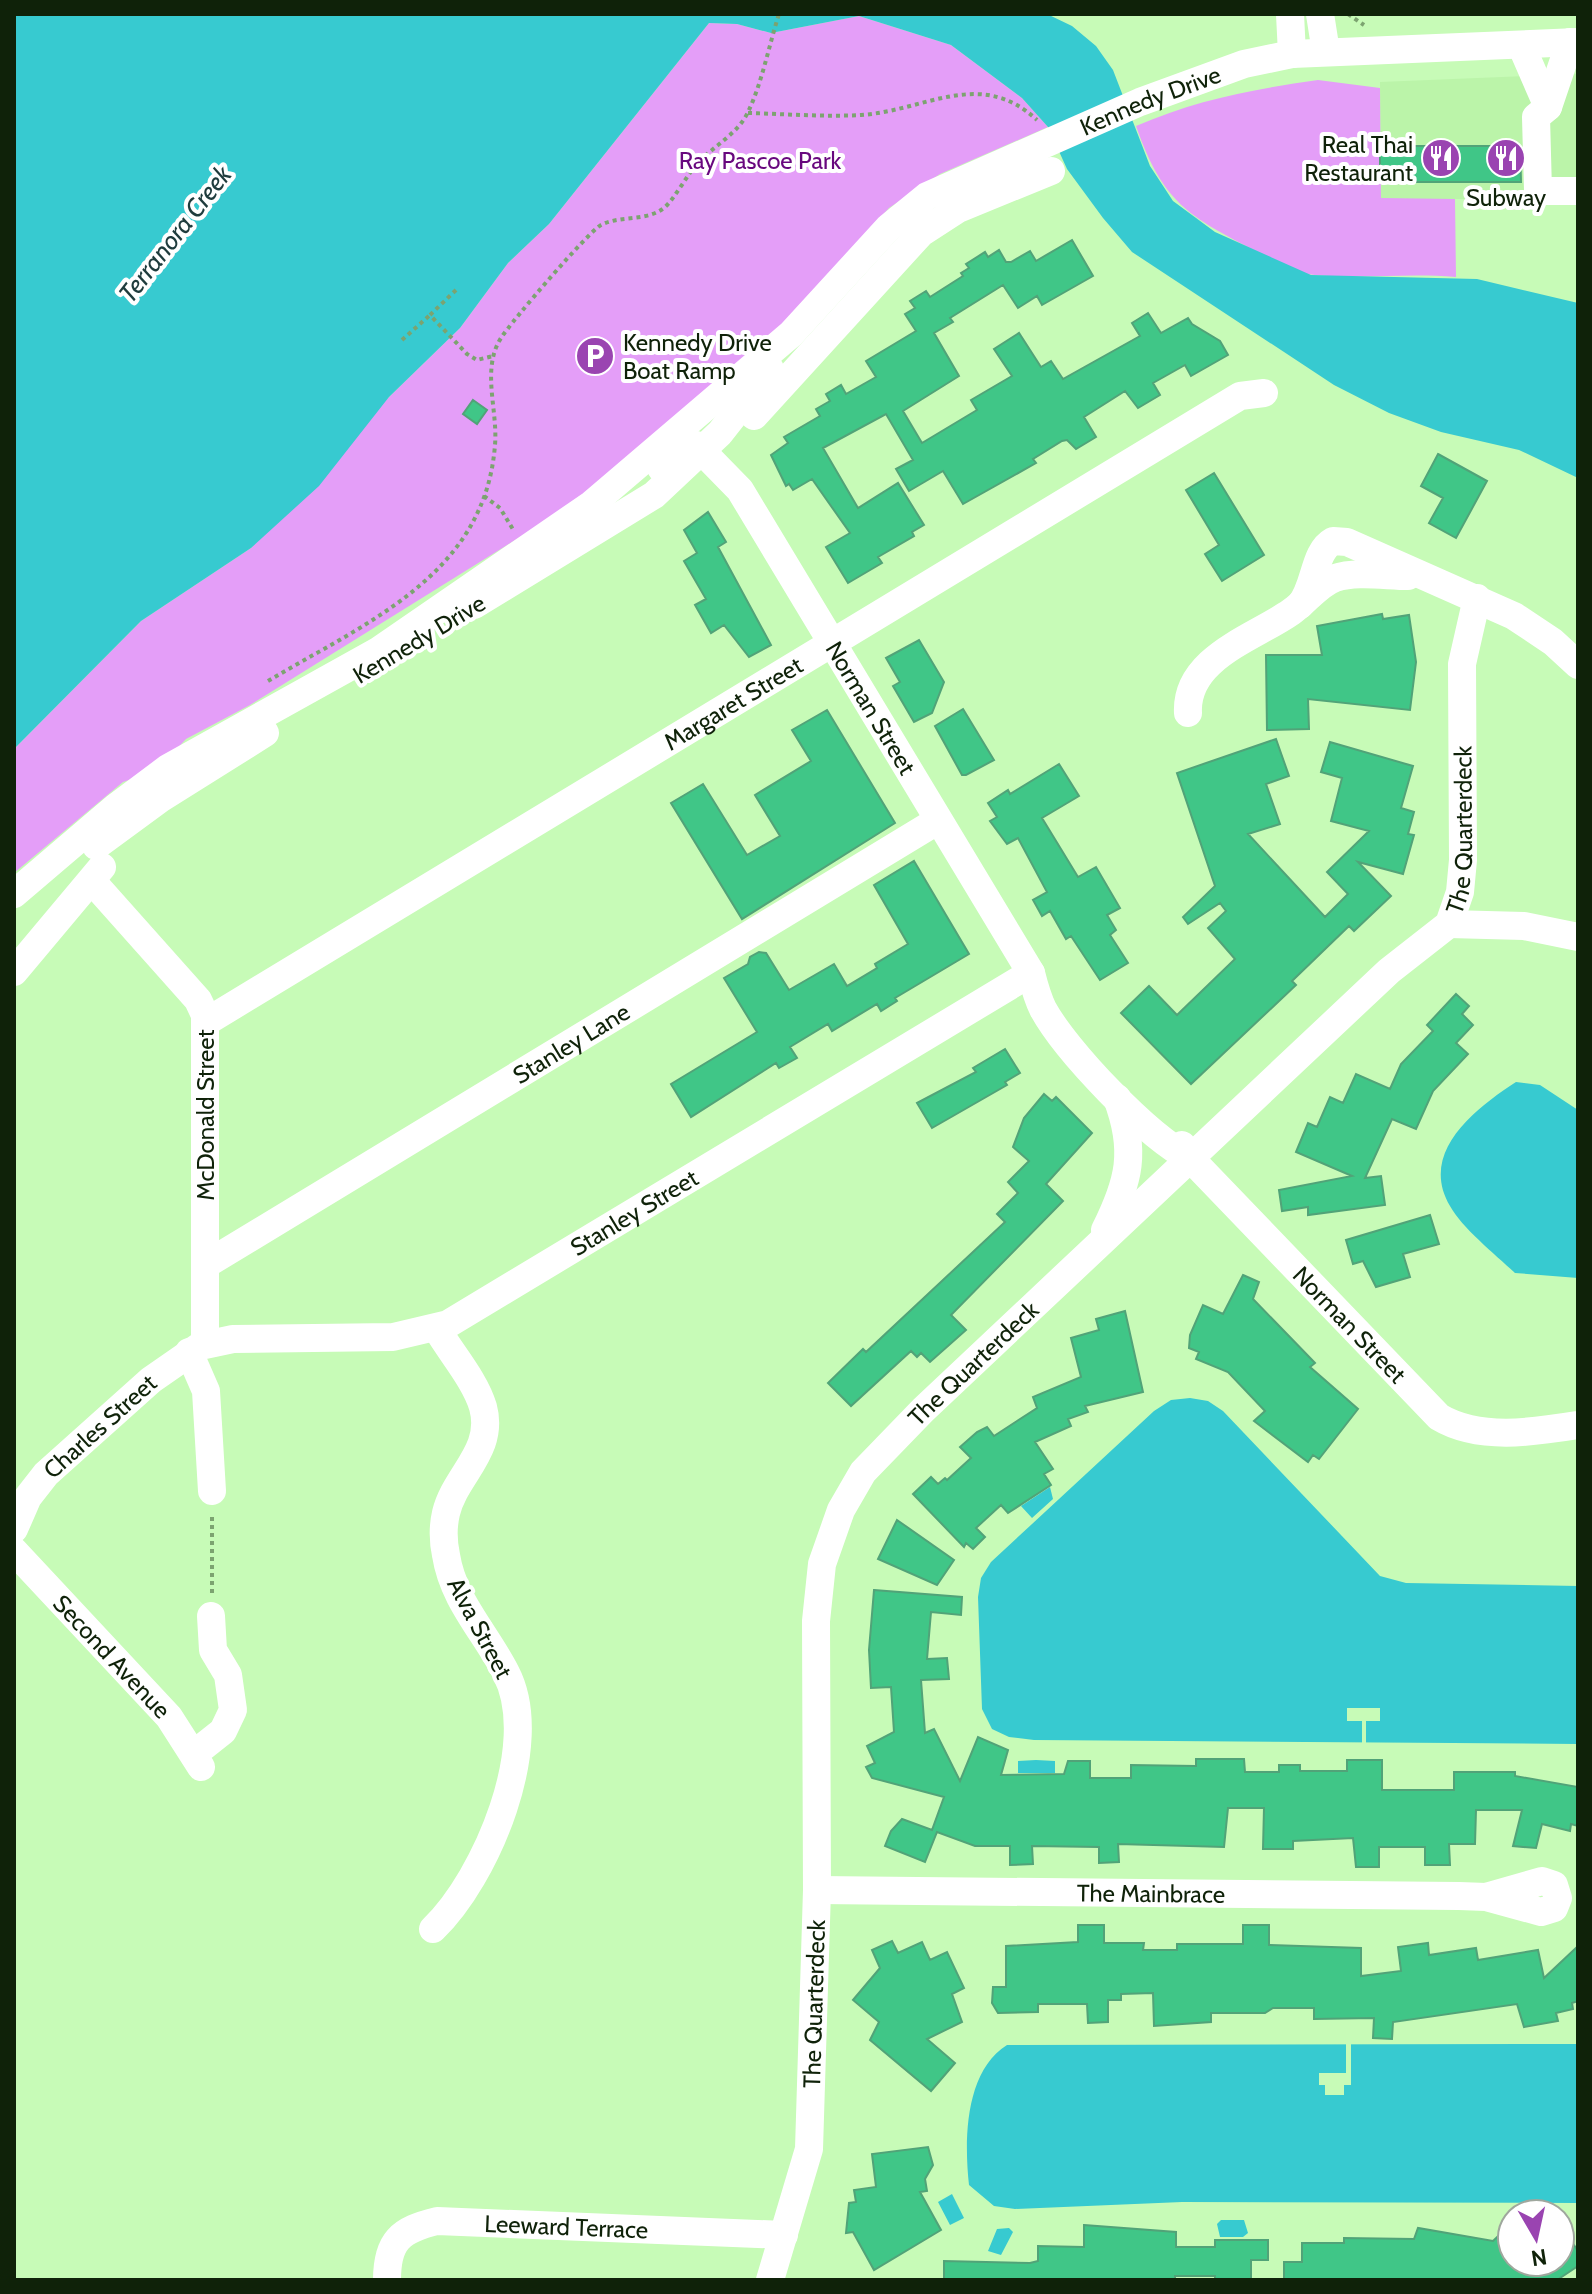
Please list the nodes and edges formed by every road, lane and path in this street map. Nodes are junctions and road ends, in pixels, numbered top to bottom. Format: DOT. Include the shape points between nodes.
graph roads {
  1 [pos="779,14"];
  2 [pos="1290,14"];
  3 [pos="1320,14"];
  4 [pos="1574,42"];
  5 [pos="1521,45"];
  6 [pos="1326,52"];
  7 [pos="1292,54"];
  8 [pos="1548,107"];
  9 [pos="748,113"];
  10 [pos="1042,136"];
  11 [pos="1051,171"];
  12 [pos="1578,191"];
  13 [pos="456,290"];
  14 [pos="430,315"];
  15 [pos="791,334"];
  16 [pos="402,340"];
  17 [pos="493,356"];
  18 [pos="1264,393"];
  19 [pos="708,455"];
  20 [pos="484,496"];
  21 [pos="559,527"];
  22 [pos="517,537"];
  23 [pos="1477,598"];
  24 [pos="833,645"];
  25 [pos="1578,665"];
  26 [pos="261,686"];
  27 [pos="1188,713"];
  28 [pos="180,787"];
  29 [pos="937,821"];
  30 [pos="92,881"];
  31 [pos="14,894"];
  32 [pos="14,911"];
  33 [pos="1449,924"];
  34 [pos="1578,937"];
  35 [pos="14,972"];
  36 [pos="1031,973"];
  37 [pos="206,1022"];
  38 [pos="1116,1094"];
  39 [pos="1190,1158"];
  40 [pos="1094,1249"];
  41 [pos="205,1265"];
  42 [pos="437,1329"];
  43 [pos="197,1348"];
  44 [pos="1578,1425"];
  45 [pos="1539,1431"];
  46 [pos="1578,1438"];
  47 [pos="212,1491"];
  48 [pos="14,1529"];
  49 [pos="14,1551"];
  50 [pos="211,1616"];
  51 [pos="817,1890"];
  52 [pos="1486,1897"];
  53 [pos="433,1929"];
  54 [pos="784,2235"];
  55 [pos="387,2280"];
  56 [pos="770,2280"];
  1 -- 9 [label="path"];
  2 -- 7 [label="street"];
  3 -- 6 [label="street"];
  4 -- 5 [label="street, Kennedy Drive"];
  4 -- 8 [label="street"];
  5 -- 6 [label="street, Kennedy Drive"];
  5 -- 8 [label="street"];
  6 -- 7 [label="street, Kennedy Drive"];
  7 -- 10 [label="street, Kennedy Drive" via="1244,64"];
  8 -- 12 [label="street" via="1536,117 1538,191"];
  9 -- 10 [label="path" via="863,115 967,91 1019,104"];
  9 -- 17 [label="path" via="700,160 666,207 600,226 586,239 501,337"];
  10 -- 15 [label="street, Kennedy Drive" via="906,210"];
  11 -- 19 [label="street" via="958,209 921,233"];
  13 -- 14 [label="path"];
  14 -- 16 [label="path"];
  14 -- 17 [label="path" via="467,354 477,360"];
  15 -- 19 [label="street, Kennedy Drive"];
  15 -- 21 [label="street, Kennedy Drive"];
  17 -- 20 [label="path" via="495,444"];
  18 -- 24 [label="street, Margaret Street" via="1240,396"];
  19 -- 21 [label="street" via="688,446 623,496"];
  19 -- 24 [label="street, Norman Street" via="750,504"];
  19 -- 28 [label="street, Kennedy Drive" via="654,495"];
  20 -- 22 [label="path" via="500,508"];
  20 -- 26 [label="path" via="462,544 442,568 406,598"];
  21 -- 31 [label="street, Kennedy Drive" via="378,651 168,768"];
  23 -- 25 [label="street" via="1535,629"];
  23 -- 27 [label="street" via="1335,540 1323,551 1311,590 1300,605 1204,668 1190,689"];
  23 -- 33 [label="street, The Quarterdeck" via="1462,664 1463,860"];
  24 -- 29 [label="street, Norman Street"];
  24 -- 37 [label="street, Margaret Street"];
  28 -- 30 [label="street" via="133,826"];
  28 -- 32 [label="street, Kennedy Drive"];
  29 -- 36 [label="street, Norman Street"];
  29 -- 41 [label="street, Stanley Lane"];
  30 -- 35 [label="street"];
  30 -- 37 [label="street, McDonald Street" via="198,1000"];
  33 -- 34 [label="street" via="1524,926"];
  33 -- 39 [label="street, The Quarterdeck" via="1389,971"];
  36 -- 38 [label="street, Norman Street" via="1044,1012"];
  36 -- 39 [label="street, Norman Street" via="1171,1127"];
  36 -- 42 [label="street, Stanley Street"];
  37 -- 41 [label="street, McDonald Street"];
  38 -- 39 [label="street, Norman Street" via="1159,1139"];
  38 -- 40 [label="street" via="1130,1155 1128,1175"];
  39 -- 40 [label="street, The Quarterdeck"];
  39 -- 45 [label="street, Norman Street" via="1439,1417 1467,1429"];
  40 -- 51 [label="street, The Quarterdeck" via="895,1437 863,1472 841,1510 822,1564 816,1621"];
  41 -- 43 [label="street, McDonald Street"];
  42 -- 43 [label="street, Stanley Street" via="393,1337 233,1339"];
  42 -- 53 [label="street, Alva Street" via="481,1402 486,1425 479,1452 446,1512 446,1557 461,1602 508,1675 517,1718 515,1761 504,1805 475,1874"];
  43 -- 47 [label="street, McDonald Street" via="206,1391"];
  43 -- 48 [label="street, Charles Street" via="151,1380 46,1474"];
  44 -- 45 [label="street, Norman Street"];
  45 -- 46 [label="street, Norman Street"];
  47 -- 50 [label="path"];
  49 -- 50 [label="street, Second Avenue" via="169,1717 197,1761 232,1714 230,1680 212,1646"];
  51 -- 52 [label="street, The Mainbrace"];
  51 -- 54 [label="street, The Quarterdeck" via="809,2149"];
  54 -- 55 [label="street, Leeward Terrace" via="437,2221 408,2229 387,2255"];
  54 -- 56 [label="street, The Quarterdeck"];
}
